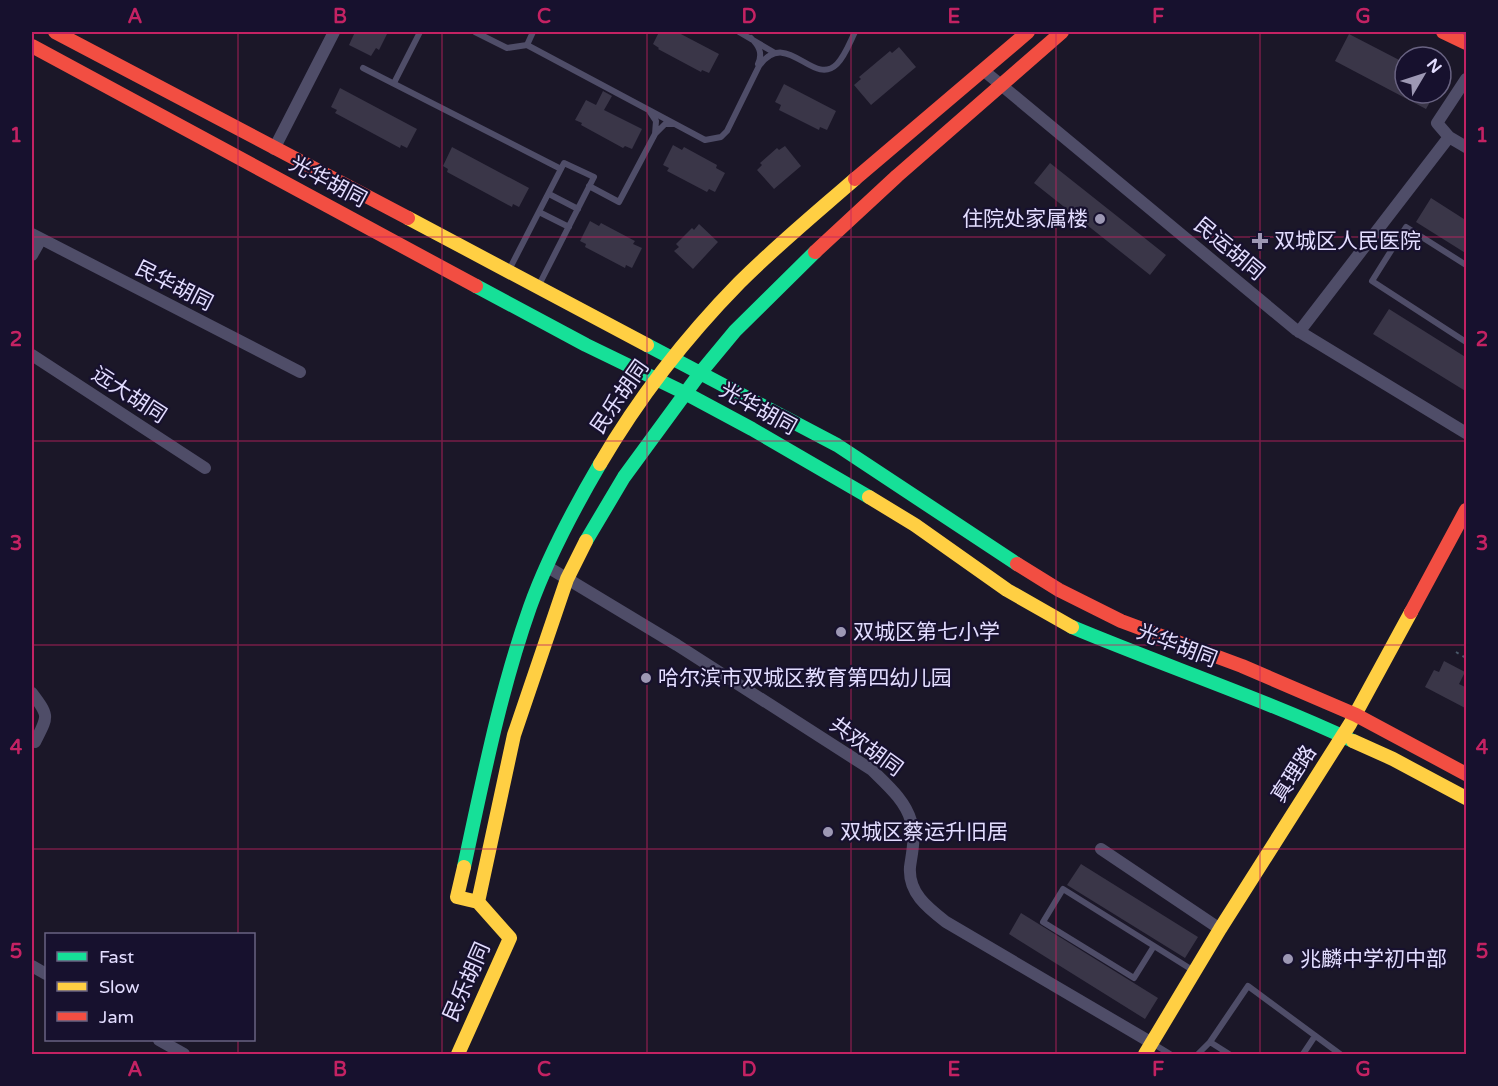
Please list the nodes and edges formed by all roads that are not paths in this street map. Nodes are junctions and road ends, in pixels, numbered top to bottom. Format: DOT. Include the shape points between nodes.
graph roads {
  1 [pos="55,32"];
  2 [pos="334,32"];
  3 [pos="420,32"];
  4 [pos="475,32"];
  5 [pos="533,32"];
  6 [pos="739,32"];
  7 [pos="855,32"];
  8 [pos="1028,32"];
  9 [pos="1062,32"];
  10 [pos="1450,33"];
  11 [pos="751,38"];
  12 [pos="1467,44"];
  13 [pos="527,45"];
  14 [pos="32,46"];
  15 [pos="775,53"];
  16 [pos="363,68"];
  17 [pos="983,70"];
  18 [pos="1467,79"];
  19 [pos="394,83"];
  20 [pos="1001,85"];
  21 [pos="747,92"];
  22 [pos="648,110"];
  23 [pos="674,124"];
  24 [pos="655,134"];
  25 [pos="1449,137"];
  26 [pos="1467,147"];
  27 [pos="274,149"];
  28 [pos="561,169"];
  29 [pos="589,186"];
  30 [pos="549,194"];
  31 [pos="578,209"];
  32 [pos="539,212"];
  33 [pos="569,227"];
  34 [pos="36,236"];
  35 [pos="32,255"];
  36 [pos="1467,265"];
  37 [pos="509,271"];
  38 [pos="539,286"];
  39 [pos="1299,332"];
  40 [pos="1467,342"];
  41 [pos="32,355"];
  42 [pos="674,358"];
  43 [pos="300,372"];
  44 [pos="701,372"];
  45 [pos="658,379"];
  46 [pos="685,393"];
  47 [pos="1467,433"];
  48 [pos="205,468"];
  49 [pos="1467,510"];
  50 [pos="546,566"];
  51 [pos="567,579"];
  52 [pos="32,693"];
  53 [pos="1356,715"];
  54 [pos="1343,736"];
  55 [pos="35,742"];
  56 [pos="1467,774"];
  57 [pos="1467,798"];
  58 [pos="1101,849"];
  59 [pos="478,902"];
  60 [pos="1220,929"];
  61 [pos="1154,946"];
  62 [pos="1195,971"];
  63 [pos="1315,1036"];
  64 [pos="161,1041"];
  65 [pos="1210,1042"];
  66 [pos="1148,1049"];
  67 [pos="184,1054"];
  68 [pos="458,1054"];
  69 [pos="1170,1054"];
  70 [pos="1198,1054"];
  71 [pos="1229,1054"];
  72 [pos="1303,1054"];
  73 [pos="1340,1054"];
  1 -- 27 [label="main road, 光华胡同"];
  2 -- 27 [label="street"];
  3 -- 19 [label="lane"];
  4 -- 13 [label="lane" via="507,48"];
  5 -- 13 [label="lane"];
  6 -- 11 [label="lane"];
  7 -- 15 [label="lane" via="840,61 830,69 815,68 793,55"];
  8 -- 17 [label="main road, 民乐胡同"];
  9 -- 20 [label="main road"];
  10 -- 12 [label="main road"];
  11 -- 15 [label="lane"];
  11 -- 21 [label="lane" via="761,55"];
  13 -- 22 [label="lane"];
  14 -- 45 [label="main road, 光华胡同" via="575,339"];
  15 -- 21 [label="lane" via="763,61"];
  16 -- 19 [label="lane"];
  17 -- 20 [label="street, 民运胡同"];
  17 -- 42 [label="main road, 民乐胡同" via="761,262"];
  18 -- 25 [label="street" via="1437,123"];
  19 -- 28 [label="lane"];
  20 -- 39 [label="street, 民运胡同"];
  20 -- 44 [label="main road" via="841,226 735,332"];
  21 -- 23 [label="lane" via="721,137 705,140"];
  22 -- 23 [label="lane"];
  22 -- 24 [label="lane" via="656,121"];
  23 -- 24 [label="lane" via="665,124"];
  24 -- 29 [label="lane" via="619,202"];
  25 -- 26 [label="street"];
  25 -- 39 [label="street"];
  27 -- 37 [label="main road, 光华胡同"];
  28 -- 29 [label="lane" via="564,163 594,177"];
  28 -- 30 [label="lane"];
  29 -- 31 [label="lane"];
  30 -- 31 [label="lane"];
  30 -- 32 [label="lane"];
  31 -- 33 [label="lane"];
  32 -- 33 [label="lane"];
  32 -- 37 [label="lane"];
  33 -- 38 [label="lane"];
  34 -- 35 [label="street"];
  34 -- 43 [label="street, 民华胡同"];
  36 -- 40 [label="lane" via="1406,227 1372,281"];
  37 -- 38 [label="main road, 光华胡同"];
  38 -- 42 [label="main road, 光华胡同"];
  39 -- 47 [label="street, 民运胡同"];
  41 -- 48 [label="street, 远大胡同"];
  42 -- 44 [label="main road, 光华胡同"];
  42 -- 45 [label="main road, 民乐胡同"];
  44 -- 46 [label="main road"];
  44 -- 53 [label="main road, 光华胡同" via="837,445 1059,590 1121,621 1242,666"];
  45 -- 46 [label="main road, 光华胡同"];
  45 -- 50 [label="main road, 民乐胡同" via="603,459"];
  46 -- 51 [label="main road" via="624,477"];
  46 -- 54 [label="main road, 光华胡同" via="835,476 915,525 1007,590 1068,625"];
  49 -- 53 [label="main road, 真理路"];
  50 -- 51 [label="street, 共欢胡同"];
  50 -- 59 [label="main road, 民乐胡同" via="522,630 496,721 457,897"];
  51 -- 59 [label="main road" via="514,735"];
  51 -- 66 [label="street, 共欢胡同" via="872,770 896,793 911,820 912,885 924,905"];
  52 -- 55 [label="street" via="45,709 46,720"];
  53 -- 54 [label="main road, 真理路"];
  53 -- 56 [label="main road, 光华胡同"];
  54 -- 57 [label="main road, 光华胡同"];
  54 -- 60 [label="main road, 真理路"];
  58 -- 60 [label="street"];
  59 -- 68 [label="main road, 民乐胡同" via="510,938"];
  60 -- 62 [label="main road, 真理路"];
  61 -- 61 [label="lane" via="1063,889 1043,922 1134,978"];
  61 -- 62 [label="lane"];
  62 -- 66 [label="main road, 真理路"];
  63 -- 65 [label="lane" via="1248,986"];
  63 -- 72 [label="lane"];
  63 -- 73 [label="lane"];
  64 -- 67 [label="street"];
  65 -- 70 [label="lane"];
  65 -- 71 [label="lane"];
  66 -- 69 [label="lane"];
}
